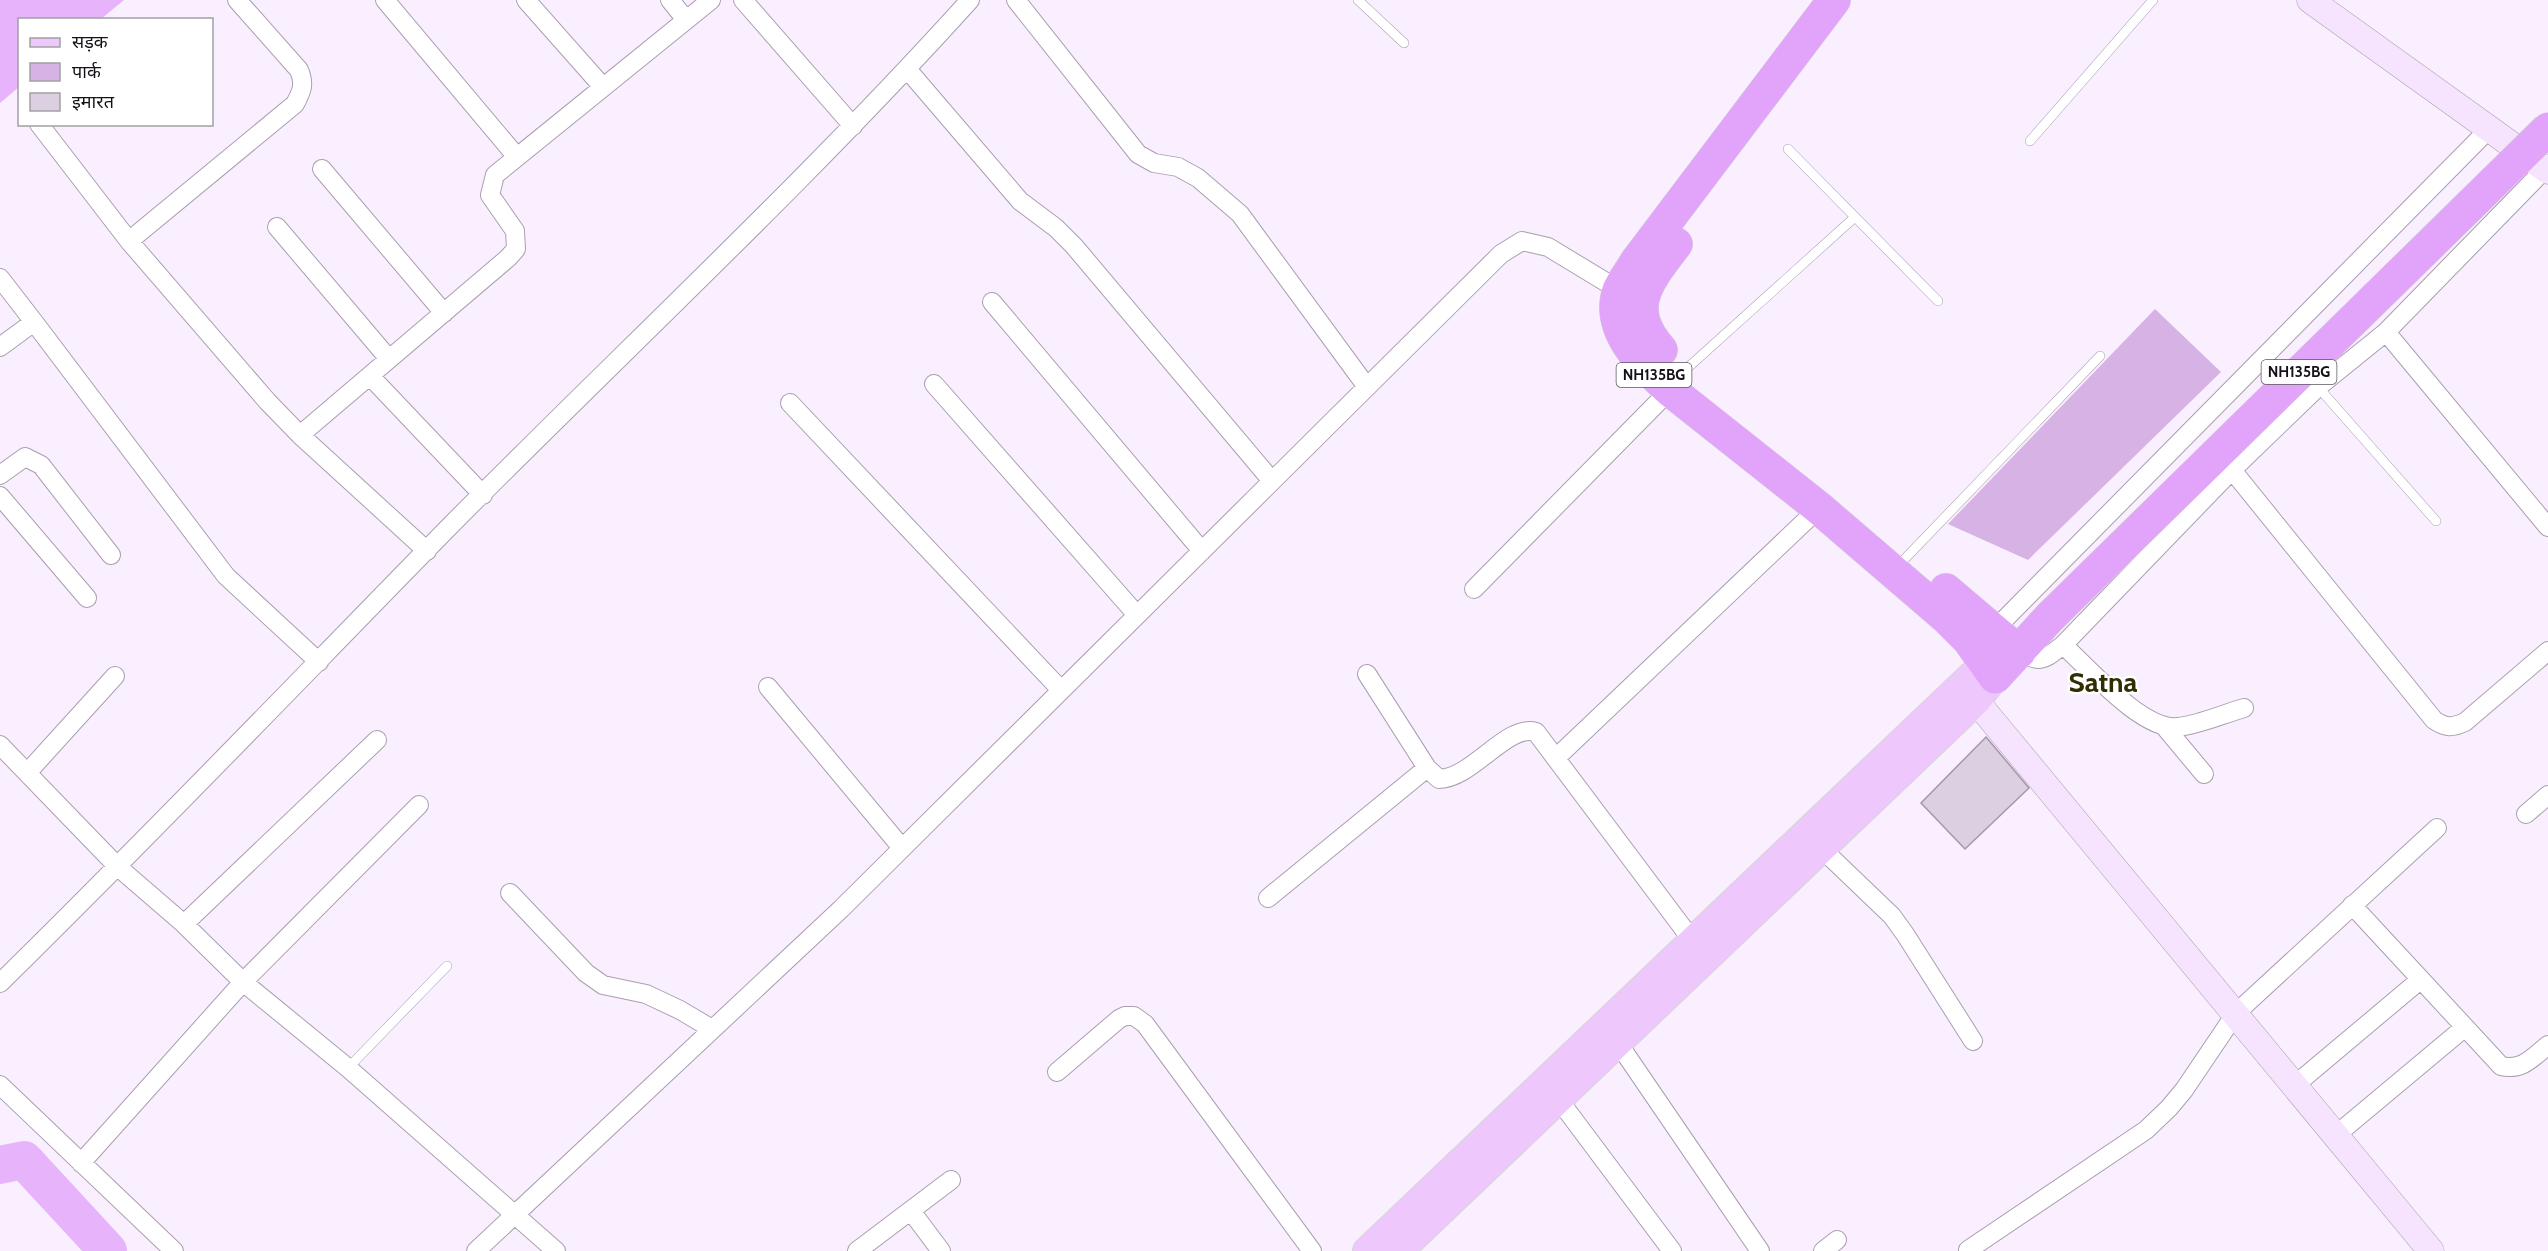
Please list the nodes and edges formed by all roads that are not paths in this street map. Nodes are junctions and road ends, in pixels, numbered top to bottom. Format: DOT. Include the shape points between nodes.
graph roads {
  1 [pos="237,0"];
  2 [pos="385,0"];
  3 [pos="526,0"];
  4 [pos="670,0"];
  5 [pos="711,0"];
  6 [pos="742,0"];
  7 [pos="970,0"];
  8 [pos="1016,0"];
  9 [pos="1358,0"];
  10 [pos="1834,0"];
  11 [pos="1860,0"];
  12 [pos="2153,0"];
  13 [pos="2310,0"];
  14 [pos="686,20"];
  15 [pos="1404,43"];
  16 [pos="907,69"];
  17 [pos="603,87"];
  18 [pos="41,126"];
  19 [pos="853,126"];
  20 [pos="2490,128"];
  21 [pos="2548,129"];
  22 [pos="2030,141"];
  23 [pos="1788,149"];
  24 [pos="518,157"];
  25 [pos="322,169"];
  26 [pos="2546,170"];
  27 [pos="1855,217"];
  28 [pos="277,227"];
  29 [pos="129,241"];
  30 [pos="0,278"];
  31 [pos="1619,290"];
  32 [pos="1938,302"];
  33 [pos="992,303"];
  34 [pos="444,313"];
  35 [pos="34,322"];
  36 [pos="2386,332"];
  37 [pos="0,347"];
  38 [pos="2100,356"];
  39 [pos="389,359"];
  40 [pos="370,376"];
  41 [pos="1676,381"];
  42 [pos="934,384"];
  43 [pos="1367,387"];
  44 [pos="2318,387"];
  45 [pos="790,403"];
  46 [pos="300,435"];
  47 [pos="2232,470"];
  48 [pos="0,475"];
  49 [pos="1272,482"];
  50 [pos="483,495"];
  51 [pos="0,496"];
  52 [pos="1819,508"];
  53 [pos="2436,521"];
  54 [pos="2548,527"];
  55 [pos="427,551"];
  56 [pos="1202,551"];
  57 [pos="111,555"];
  58 [pos="1900,565"];
  59 [pos="1474,589"];
  60 [pos="87,598"];
  61 [pos="1137,615"];
  62 [pos="2051,630"];
  63 [pos="2548,651"];
  64 [pos="1996,661"];
  65 [pos="319,662"];
  66 [pos="1367,674"];
  67 [pos="115,676"];
  68 [pos="768,687"];
  69 [pos="1061,690"];
  70 [pos="2244,708"];
  71 [pos="2164,726"];
  72 [pos="377,740"];
  73 [pos="0,745"];
  74 [pos="1557,757"];
  75 [pos="1427,768"];
  76 [pos="27,773"];
  77 [pos="2205,774"];
  78 [pos="2548,795"];
  79 [pos="419,805"];
  80 [pos="2526,814"];
  81 [pos="2437,828"];
  82 [pos="902,848"];
  83 [pos="1821,848"];
  84 [pos="118,867"];
  85 [pos="510,893"];
  86 [pos="1268,898"];
  87 [pos="2352,906"];
  88 [pos="184,924"];
  89 [pos="1692,940"];
  90 [pos="447,966"];
  91 [pos="2420,980"];
  92 [pos="0,982"];
  93 [pos="243,982"];
  94 [pos="2235,1013"];
  95 [pos="2464,1028"];
  96 [pos="712,1029"];
  97 [pos="1973,1041"];
  98 [pos="1618,1043"];
  99 [pos="2548,1045"];
  100 [pos="348,1068"];
  101 [pos="1057,1072"];
  102 [pos="0,1085"];
  103 [pos="2295,1085"];
  104 [pos="1559,1100"];
  105 [pos="2336,1135"];
  106 [pos="81,1163"];
  107 [pos="951,1180"];
  108 [pos="910,1211"];
  109 [pos="513,1214"];
  110 [pos="1968,1250"];
  111 [pos="174,1251"];
  112 [pos="476,1251"];
  113 [pos="556,1251"];
  114 [pos="857,1251"];
  115 [pos="941,1251"];
  116 [pos="1312,1251"];
  117 [pos="1367,1251"];
  118 [pos="1399,1251"];
  119 [pos="1672,1251"];
  120 [pos="1760,1251"];
  121 [pos="2431,1251"];
  1 -- 29 [label="street" via="299,70 304,80 302,92 295,104"];
  2 -- 24 [label="street"];
  3 -- 17 [label="street"];
  4 -- 14 [label="street"];
  5 -- 14 [label="street"];
  6 -- 19 [label="street"];
  7 -- 16 [label="street"];
  8 -- 43 [label="street" via="1138,154 1198,178 1240,214"];
  9 -- 15 [label="lane"];
  10 -- 31 [label="highway, NH135BG" via="1636,262"];
  11 -- 41 [label="highway, NH135BG" via="1672,249 1646,294 1640,316"];
  12 -- 22 [label="lane"];
  13 -- 20 [label="street"];
  14 -- 17 [label="street"];
  16 -- 19 [label="street"];
  16 -- 49 [label="street" via="1020,201 1074,246"];
  17 -- 24 [label="street"];
  18 -- 29 [label="street"];
  19 -- 50 [label="street"];
  20 -- 26 [label="street"];
  20 -- 64 [label="street"];
  21 -- 62 [label="highway, NH135BG, bridge"];
  23 -- 27 [label="lane"];
  24 -- 34 [label="street" via="495,175 490,195 515,231 516,249"];
  25 -- 34 [label="street"];
  26 -- 36 [label="street"];
  27 -- 32 [label="lane"];
  27 -- 41 [label="lane"];
  28 -- 39 [label="street"];
  29 -- 46 [label="street"];
  30 -- 35 [label="street"];
  31 -- 41 [label="highway, NH135BG" via="1616,312 1622,334 1649,370"];
  31 -- 43 [label="street" via="1548,247 1522,242 1501,254"];
  33 -- 56 [label="street"];
  34 -- 39 [label="street"];
  35 -- 37 [label="street"];
  35 -- 65 [label="street" via="226,576"];
  36 -- 44 [label="street"];
  36 -- 54 [label="street"];
  38 -- 58 [label="lane"];
  39 -- 40 [label="street"];
  40 -- 46 [label="street"];
  40 -- 50 [label="street"];
  41 -- 52 [label="highway, NH135BG"];
  41 -- 58 [label="highway, NH135BG"];
  41 -- 59 [label="street"];
  42 -- 61 [label="street"];
  43 -- 49 [label="street"];
  44 -- 47 [label="street"];
  44 -- 53 [label="lane"];
  45 -- 69 [label="street"];
  46 -- 55 [label="street"];
  47 -- 62 [label="street"];
  47 -- 63 [label="street" via="2434,720 2443,726 2465,722"];
  48 -- 57 [label="street" via="25,457 33,459"];
  49 -- 56 [label="street"];
  50 -- 55 [label="street"];
  51 -- 60 [label="street"];
  52 -- 58 [label="highway, NH135BG"];
  52 -- 74 [label="street"];
  55 -- 65 [label="street"];
  56 -- 61 [label="street"];
  58 -- 64 [label="highway, NH135BG"];
  61 -- 69 [label="street"];
  62 -- 64 [label="highway, NH135BG"];
  62 -- 71 [label="street" via="2137,712"];
  64 -- 83 [label="main road"];
  64 -- 89 [label="main road"];
  64 -- 94 [label="street"];
  65 -- 84 [label="street"];
  66 -- 75 [label="street"];
  67 -- 76 [label="street"];
  68 -- 82 [label="street"];
  69 -- 82 [label="street"];
  70 -- 71 [label="street" via="2177,727"];
  71 -- 77 [label="street"];
  72 -- 88 [label="street"];
  73 -- 76 [label="street"];
  74 -- 75 [label="street" via="1536,732 1529,730 1517,733 1451,779 1440,779"];
  74 -- 89 [label="street"];
  75 -- 86 [label="street"];
  76 -- 84 [label="street"];
  78 -- 80 [label="street"];
  79 -- 93 [label="street"];
  81 -- 87 [label="street"];
  82 -- 96 [label="street"];
  83 -- 97 [label="street" via="1892,916"];
  83 -- 98 [label="main road"];
  84 -- 88 [label="street"];
  84 -- 92 [label="street"];
  85 -- 96 [label="street" via="586,973 603,985 646,994"];
  87 -- 91 [label="street"];
  87 -- 94 [label="street"];
  88 -- 93 [label="street"];
  89 -- 117 [label="main road"];
  90 -- 100 [label="lane"];
  91 -- 95 [label="street"];
  91 -- 103 [label="street"];
  93 -- 100 [label="street"];
  93 -- 106 [label="street"];
  94 -- 103 [label="street"];
  94 -- 110 [label="street" via="2184,1090 2146,1130"];
  95 -- 99 [label="street" via="2491,1058 2513,1069"];
  95 -- 105 [label="street"];
  96 -- 109 [label="street"];
  98 -- 104 [label="main road"];
  98 -- 120 [label="street"];
  100 -- 109 [label="street"];
  101 -- 116 [label="street" via="1119,1019 1134,1016 1145,1024 1182,1072"];
  102 -- 106 [label="street"];
  103 -- 105 [label="street"];
  104 -- 118 [label="main road"];
  104 -- 119 [label="street"];
  105 -- 121 [label="street"];
  106 -- 111 [label="street"];
  107 -- 108 [label="street"];
  108 -- 114 [label="street"];
  108 -- 115 [label="street"];
  109 -- 112 [label="street"];
  109 -- 113 [label="street"];
}
